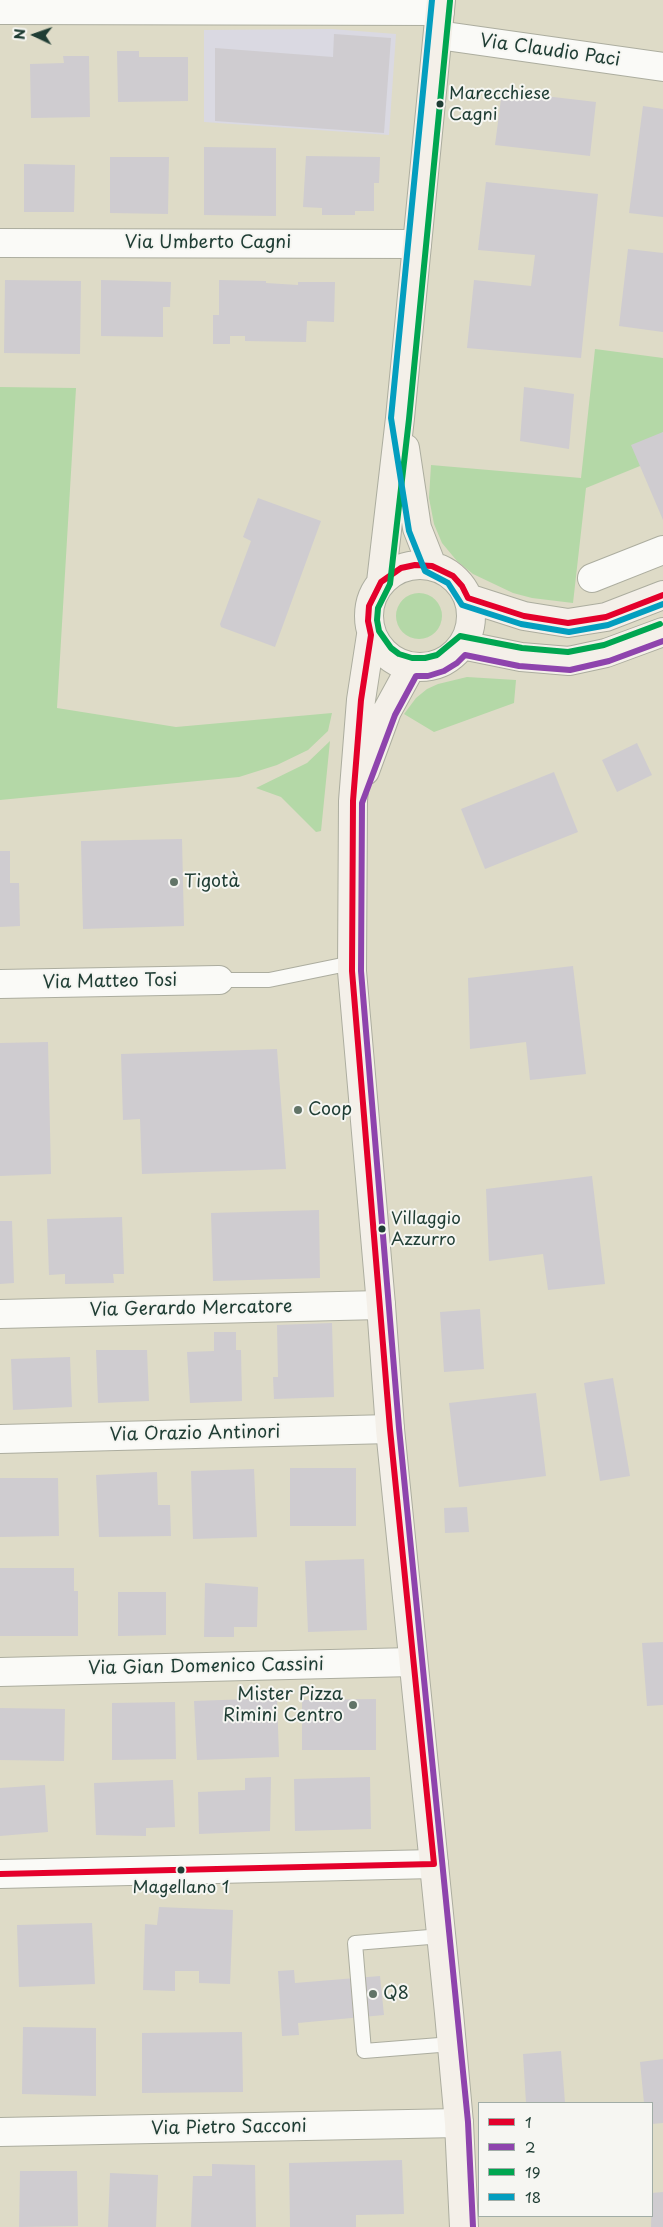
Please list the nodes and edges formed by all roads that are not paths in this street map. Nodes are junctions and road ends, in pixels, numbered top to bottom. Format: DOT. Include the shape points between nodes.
graph roads {
  1 [pos="0,10"];
  2 [pos="440,15"];
  3 [pos="663,67"];
  4 [pos="0,243"];
  5 [pos="417,244"];
  6 [pos="400,418"];
  7 [pos="663,550"];
  8 [pos="432,566"];
  9 [pos="592,578"];
  10 [pos="381,582"];
  11 [pos="663,595"];
  12 [pos="468,598"];
  13 [pos="663,632"];
  14 [pos="372,635"];
  15 [pos="462,645"];
  16 [pos="411,667"];
  17 [pos="353,801"];
  18 [pos="352,963"];
  19 [pos="219,980"];
  20 [pos="0,984"];
  21 [pos="381,1305"];
  22 [pos="0,1314"];
  23 [pos="390,1429"];
  24 [pos="0,1439"];
  25 [pos="413,1662"];
  26 [pos="0,1672"];
  27 [pos="434,1864"];
  28 [pos="0,1874"];
  29 [pos="442,1936"];
  30 [pos="452,2044"];
  31 [pos="459,2124"];
  32 [pos="0,2132"];
  33 [pos="464,2227"];
  1 -- 2 [label="street, Via Claudio Paci"];
  2 -- 3 [label="street, Via Claudio Paci"];
  2 -- 5 [label="main road"];
  4 -- 5 [label="street, Via Umberto Cagni"];
  5 -- 6 [label="main road"];
  6 -- 8 [label="main road" via="417,528"];
  6 -- 10 [label="main road"];
  7 -- 9 [label="street"];
  8 -- 10 [label="main road" via="415,564 401,568"];
  8 -- 12 [label="main road" via="453,576"];
  10 -- 14 [label="main road" via="369,606 368,621"];
  11 -- 12 [label="main road" via="606,617 568,623 524,616"];
  12 -- 15 [label="main road" via="471,619"];
  13 -- 15 [label="main road" via="606,653 569,661 521,657"];
  14 -- 16 [label="main road" via="385,654 395,662"];
  14 -- 17 [label="main road" via="361,700"];
  15 -- 16 [label="main road" via="441,663"];
  16 -- 17 [label="main road" via="387,711"];
  17 -- 18 [label="main road"];
  18 -- 19 [label="lane" via="269,980"];
  18 -- 21 [label="main road"];
  19 -- 20 [label="street, Via Matteo Tosi"];
  21 -- 22 [label="street, Via Gerardo Mercatore"];
  21 -- 23 [label="main road"];
  23 -- 24 [label="street, Via Orazio Antinori"];
  23 -- 25 [label="main road"];
  25 -- 26 [label="street, Via Gian Domenico Cassini"];
  25 -- 27 [label="main road"];
  27 -- 28 [label="street"];
  27 -- 29 [label="main road"];
  29 -- 30 [label="main road"];
  29 -- 30 [label="lane" via="355,1943 364,2051"];
  30 -- 31 [label="main road"];
  31 -- 32 [label="street, Via Pietro Sacconi"];
  31 -- 33 [label="main road"];
}
